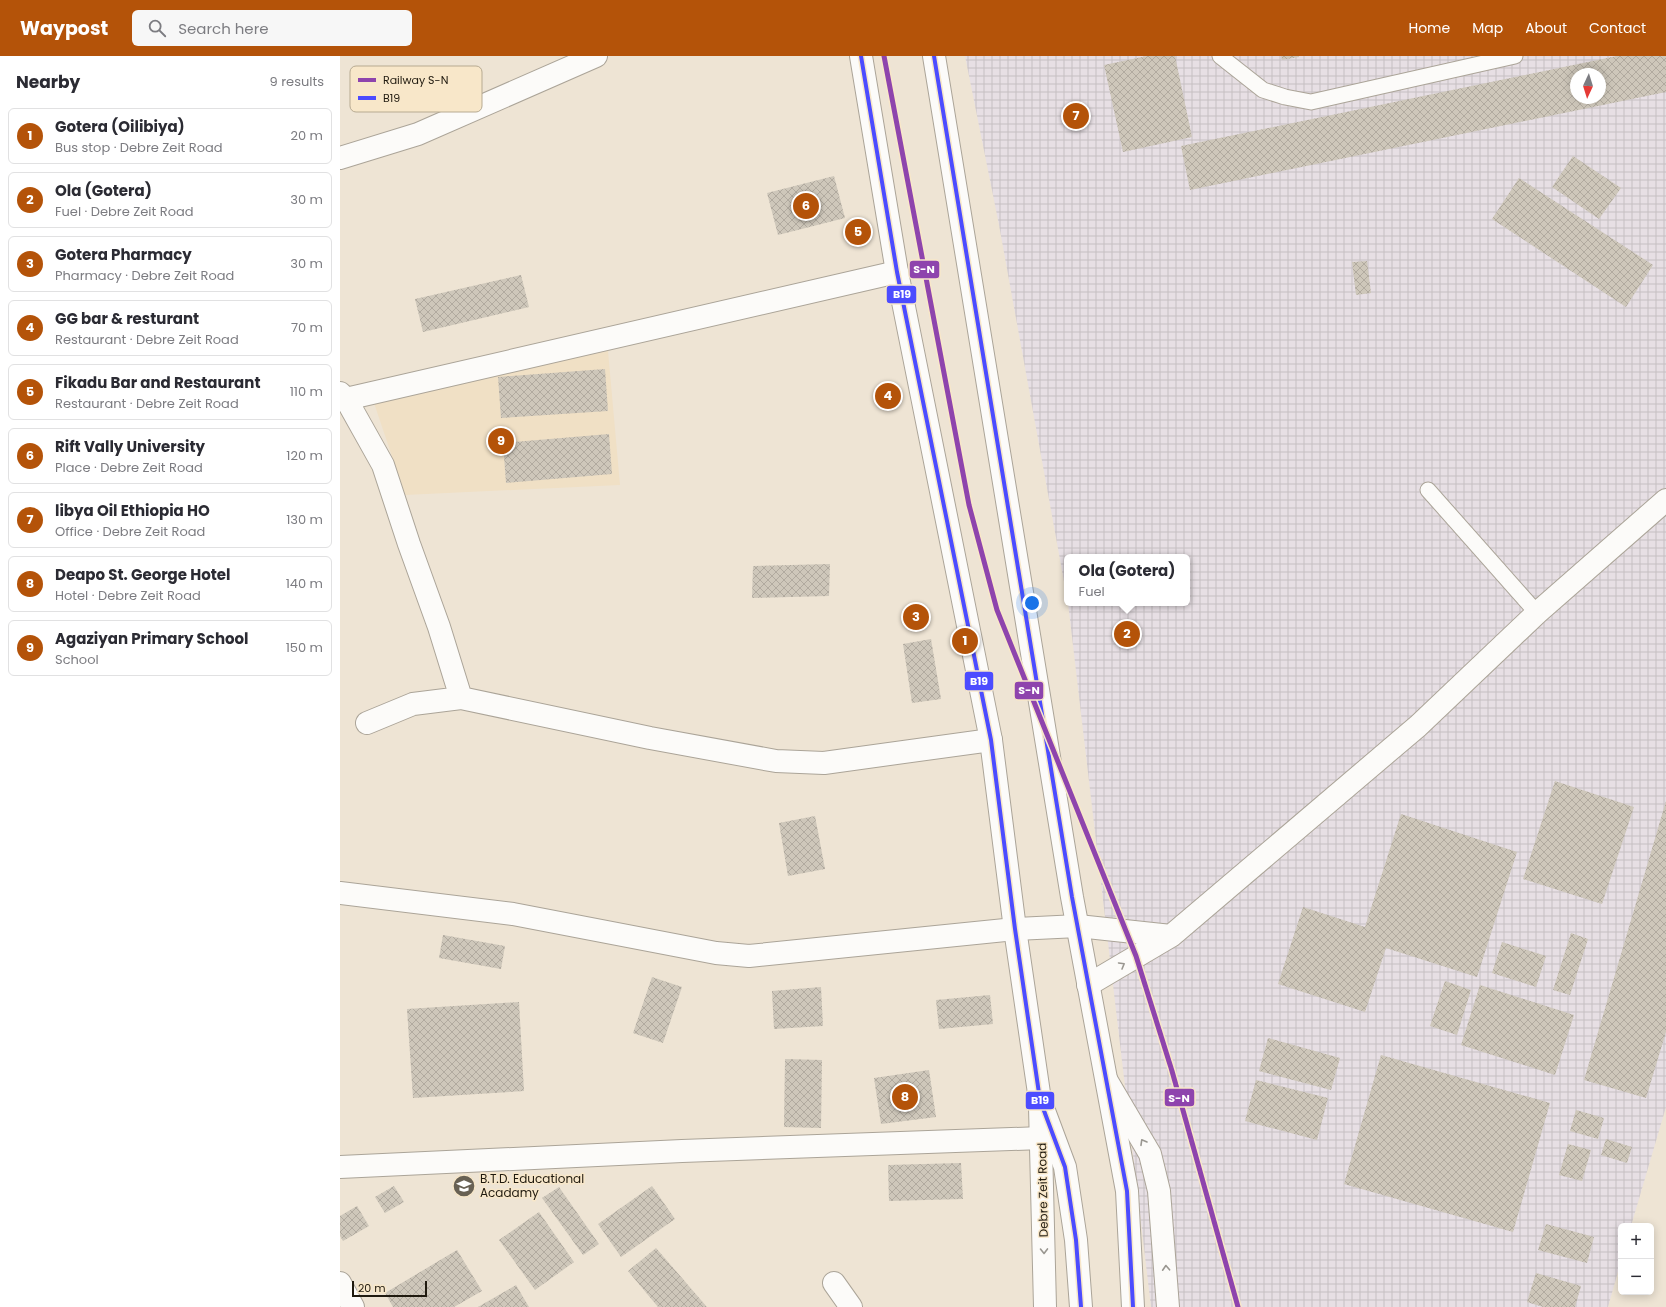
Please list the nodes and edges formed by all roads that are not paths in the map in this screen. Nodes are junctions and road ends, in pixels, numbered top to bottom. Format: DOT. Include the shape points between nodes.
graph roads {
  1 [pos="596,56"];
  2 [pos="861,56"];
  3 [pos="1220,56"];
  4 [pos="1515,56"];
  5 [pos="937,57"];
  6 [pos="482,106"];
  7 [pos="468,112"];
  8 [pos="340,158"];
  9 [pos="897,272"];
  10 [pos="343,396"];
  11 [pos="1428,490"];
  12 [pos="1666,500"];
  13 [pos="1537,612"];
  14 [pos="460,698"];
  15 [pos="367,723"];
  16 [pos="991,740"];
  17 [pos="340,893"];
  18 [pos="1078,926"];
  19 [pos="1015,929"];
  20 [pos="1171,936"];
  21 [pos="1088,985"];
  22 [pos="1107,1080"];
  23 [pos="1040,1100"];
  24 [pos="1042,1138"];
  25 [pos="340,1167"];
  26 [pos="340,1283"];
  27 [pos="834,1283"];
  28 [pos="353,1307"];
  29 [pos="852,1307"];
  30 [pos="1045,1307"];
  31 [pos="1081,1307"];
  32 [pos="1133,1307"];
  33 [pos="1168,1307"];
  1 -- 6 [label="street"];
  2 -- 9 [label="street, Debre Zeit Road"];
  3 -- 4 [label="lane" via="1263,90 1312,102"];
  5 -- 18 [label="street" via="1008,515"];
  7 -- 8 [label="street" via="418,134"];
  9 -- 10 [label="street"];
  9 -- 16 [label="street, Debre Zeit Road"];
  10 -- 14 [label="street" via="383,465 408,544 439,627"];
  11 -- 13 [label="lane"];
  12 -- 13 [label="street"];
  13 -- 20 [label="street" via="1418,726"];
  14 -- 15 [label="street" via="413,704"];
  14 -- 16 [label="street" via="650,738 776,761 824,763"];
  16 -- 19 [label="street, Debre Zeit Road"];
  17 -- 19 [label="street" via="513,914 716,953 749,956"];
  18 -- 19 [label="street"];
  18 -- 20 [label="street"];
  18 -- 21 [label="street"];
  19 -- 23 [label="street, Debre Zeit Road"];
  21 -- 20 [label="street, one-way"];
  21 -- 22 [label="street"];
  22 -- 32 [label="street" via="1127,1191"];
  33 -- 22 [label="street, one-way" via="1159,1191 1150,1154"];
  23 -- 24 [label="street, Debre Zeit Road"];
  23 -- 31 [label="street" via="1065,1167 1076,1240"];
  24 -- 25 [label="street" via="674,1151"];
  24 -- 30 [label="street, Debre Zeit Road, one-way"];
  26 -- 28 [label="street"];
  27 -- 29 [label="street"];
}
